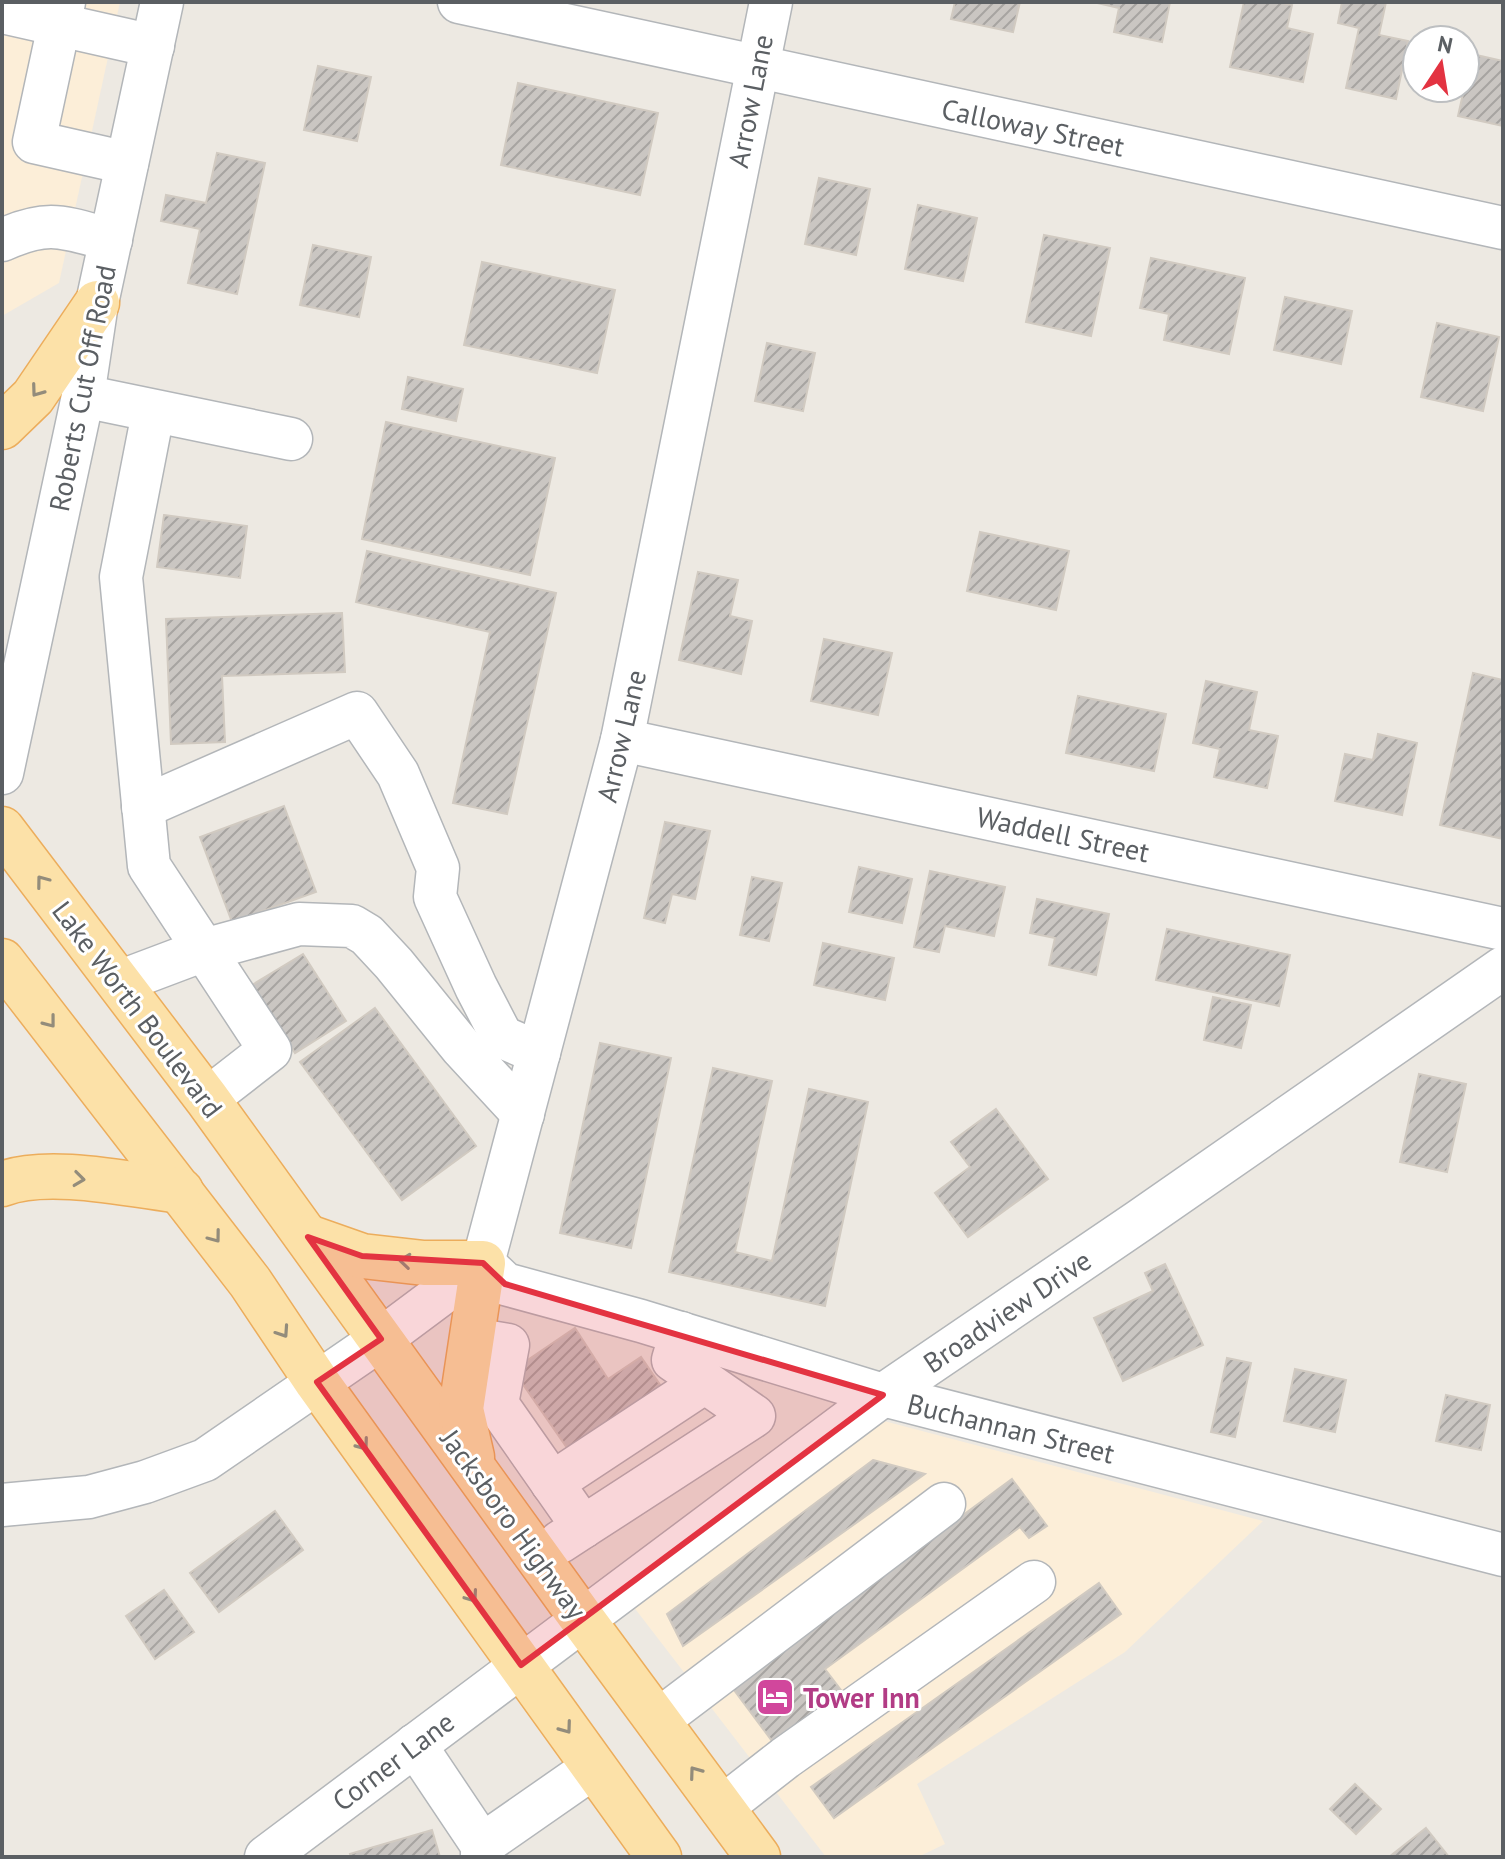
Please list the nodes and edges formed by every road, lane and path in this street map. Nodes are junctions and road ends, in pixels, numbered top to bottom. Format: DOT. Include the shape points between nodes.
graph roads {
  1 [pos="162,2"];
  2 [pos="459,2"];
  3 [pos="771,2"];
  4 [pos="2,12"];
  5 [pos="62,13"];
  6 [pos="153,46"];
  7 [pos="757,67"];
  8 [pos="18,138"];
  9 [pos="127,163"];
  10 [pos="1503,228"];
  11 [pos="2,240"];
  12 [pos="111,240"];
  13 [pos="97,303"];
  14 [pos="83,396"];
  15 [pos="153,413"];
  16 [pos="2,427"];
  17 [pos="291,439"];
  18 [pos="622,740"];
  19 [pos="2,773"];
  20 [pos="143,807"];
  21 [pos="2,829"];
  22 [pos="1503,929"];
  23 [pos="204,950"];
  24 [pos="2,961"];
  25 [pos="1503,968"];
  26 [pos="119,982"];
  27 [pos="539,1053"];
  28 [pos="207,1099"];
  29 [pos="523,1114"];
  30 [pos="2,1184"];
  31 [pos="273,1189"];
  32 [pos="181,1191"];
  33 [pos="308,1237"];
  34 [pos="483,1263"];
  35 [pos="681,1333"];
  36 [pos="381,1339"];
  37 [pos="472,1339"];
  38 [pos="765,1358"];
  39 [pos="317,1382"];
  40 [pos="716,1390"];
  41 [pos="883,1395"];
  42 [pos="476,1471"];
  43 [pos="552,1483"];
  44 [pos="944,1504"];
  45 [pos="2,1505"];
  46 [pos="583,1527"];
  47 [pos="1503,1555"];
  48 [pos="539,1556"];
  49 [pos="1034,1582"];
  50 [pos="583,1620"];
  51 [pos="521,1665"];
  52 [pos="657,1721"];
  53 [pos="415,1745"];
  54 [pos="594,1767"];
  55 [pos="721,1808"];
  56 [pos="482,1851"];
  57 [pos="266,1857"];
  58 [pos="659,1857"];
  59 [pos="758,1857"];
  1 -- 6 [label="street, Roberts Cut Off Road"];
  2 -- 7 [label="street, Calloway Street"];
  3 -- 7 [label="street, Arrow Lane"];
  4 -- 5 [label="street"];
  5 -- 6 [label="street"];
  5 -- 8 [label="street"];
  6 -- 9 [label="street, Roberts Cut Off Road"];
  7 -- 10 [label="street, Calloway Street"];
  7 -- 18 [label="street, Arrow Lane"];
  8 -- 9 [label="street"];
  9 -- 12 [label="street, Roberts Cut Off Road"];
  11 -- 12 [label="street" via="29,228 56,225"];
  12 -- 13 [label="street, Roberts Cut Off Road"];
  13 -- 14 [label="street, Roberts Cut Off Road"];
  13 -- 16 [label="main road, one-way" via="33,397"];
  14 -- 15 [label="street"];
  14 -- 19 [label="street, Roberts Cut Off Road"];
  15 -- 17 [label="street"];
  15 -- 20 [label="street" via="121,577"];
  18 -- 22 [label="street, Waddell Street"];
  18 -- 27 [label="street, Arrow Lane"];
  20 -- 23 [label="street" via="149,866"];
  20 -- 27 [label="street" via="357,713 398,774 438,868 435,897 502,1037"];
  26 -- 21 [label="main road, Lake Worth Boulevard, one-way"];
  23 -- 26 [label="street"];
  23 -- 28 [label="street" via="270,1050"];
  23 -- 29 [label="street" via="299,924 352,926 394,964"];
  24 -- 32 [label="main road, one-way"];
  25 -- 41 [label="street, Broadview Drive"];
  26 -- 28 [label="main road, Lake Worth Boulevard"];
  27 -- 29 [label="street, Arrow Lane"];
  28 -- 31 [label="main road, Lake Worth Boulevard"];
  29 -- 34 [label="street, Arrow Lane"];
  30 -- 32 [label="main road, one-way" via="57,1176"];
  31 -- 33 [label="main road, Jacksboro Highway"];
  32 -- 39 [label="main road, one-way"];
  34 -- 33 [label="main road, one-way" via="362,1256"];
  33 -- 36 [label="main road, Jacksboro Highway"];
  34 -- 35 [label="street, Buchannan Street" via="505,1284"];
  34 -- 36 [label="street"];
  34 -- 37 [label="main road"];
  35 -- 38 [label="street, Buchannan Street"];
  35 -- 40 [label="street" via="673,1360"];
  36 -- 39 [label="street"];
  36 -- 42 [label="main road, Jacksboro Highway"];
  37 -- 42 [label="main road" via="461,1409"];
  37 -- 43 [label="street" via="508,1345 497,1404"];
  38 -- 40 [label="street"];
  38 -- 41 [label="street, Buchannan Street"];
  39 -- 45 [label="street" via="205,1460 89,1497"];
  39 -- 51 [label="main road, one-way"];
  40 -- 43 [label="street"];
  40 -- 46 [label="street" via="754,1416"];
  41 -- 47 [label="street, Buchannan Street"];
  41 -- 50 [label="street, Broadview Drive"];
  42 -- 48 [label="main road, Jacksboro Highway"];
  43 -- 46 [label="street"];
  44 -- 52 [label="street"];
  46 -- 48 [label="street"];
  48 -- 50 [label="main road, Jacksboro Highway"];
  49 -- 55 [label="street"];
  50 -- 51 [label="street, Broadview Drive"];
  50 -- 52 [label="main road, Jacksboro Highway"];
  51 -- 53 [label="street, Corner Lane"];
  51 -- 54 [label="main road, one-way"];
  55 -- 52 [label="main road, Jacksboro Highway, one-way"];
  53 -- 56 [label="street"];
  53 -- 57 [label="street, Corner Lane"];
  54 -- 56 [label="street"];
  54 -- 58 [label="main road"];
  55 -- 59 [label="main road, Jacksboro Highway"];
}
